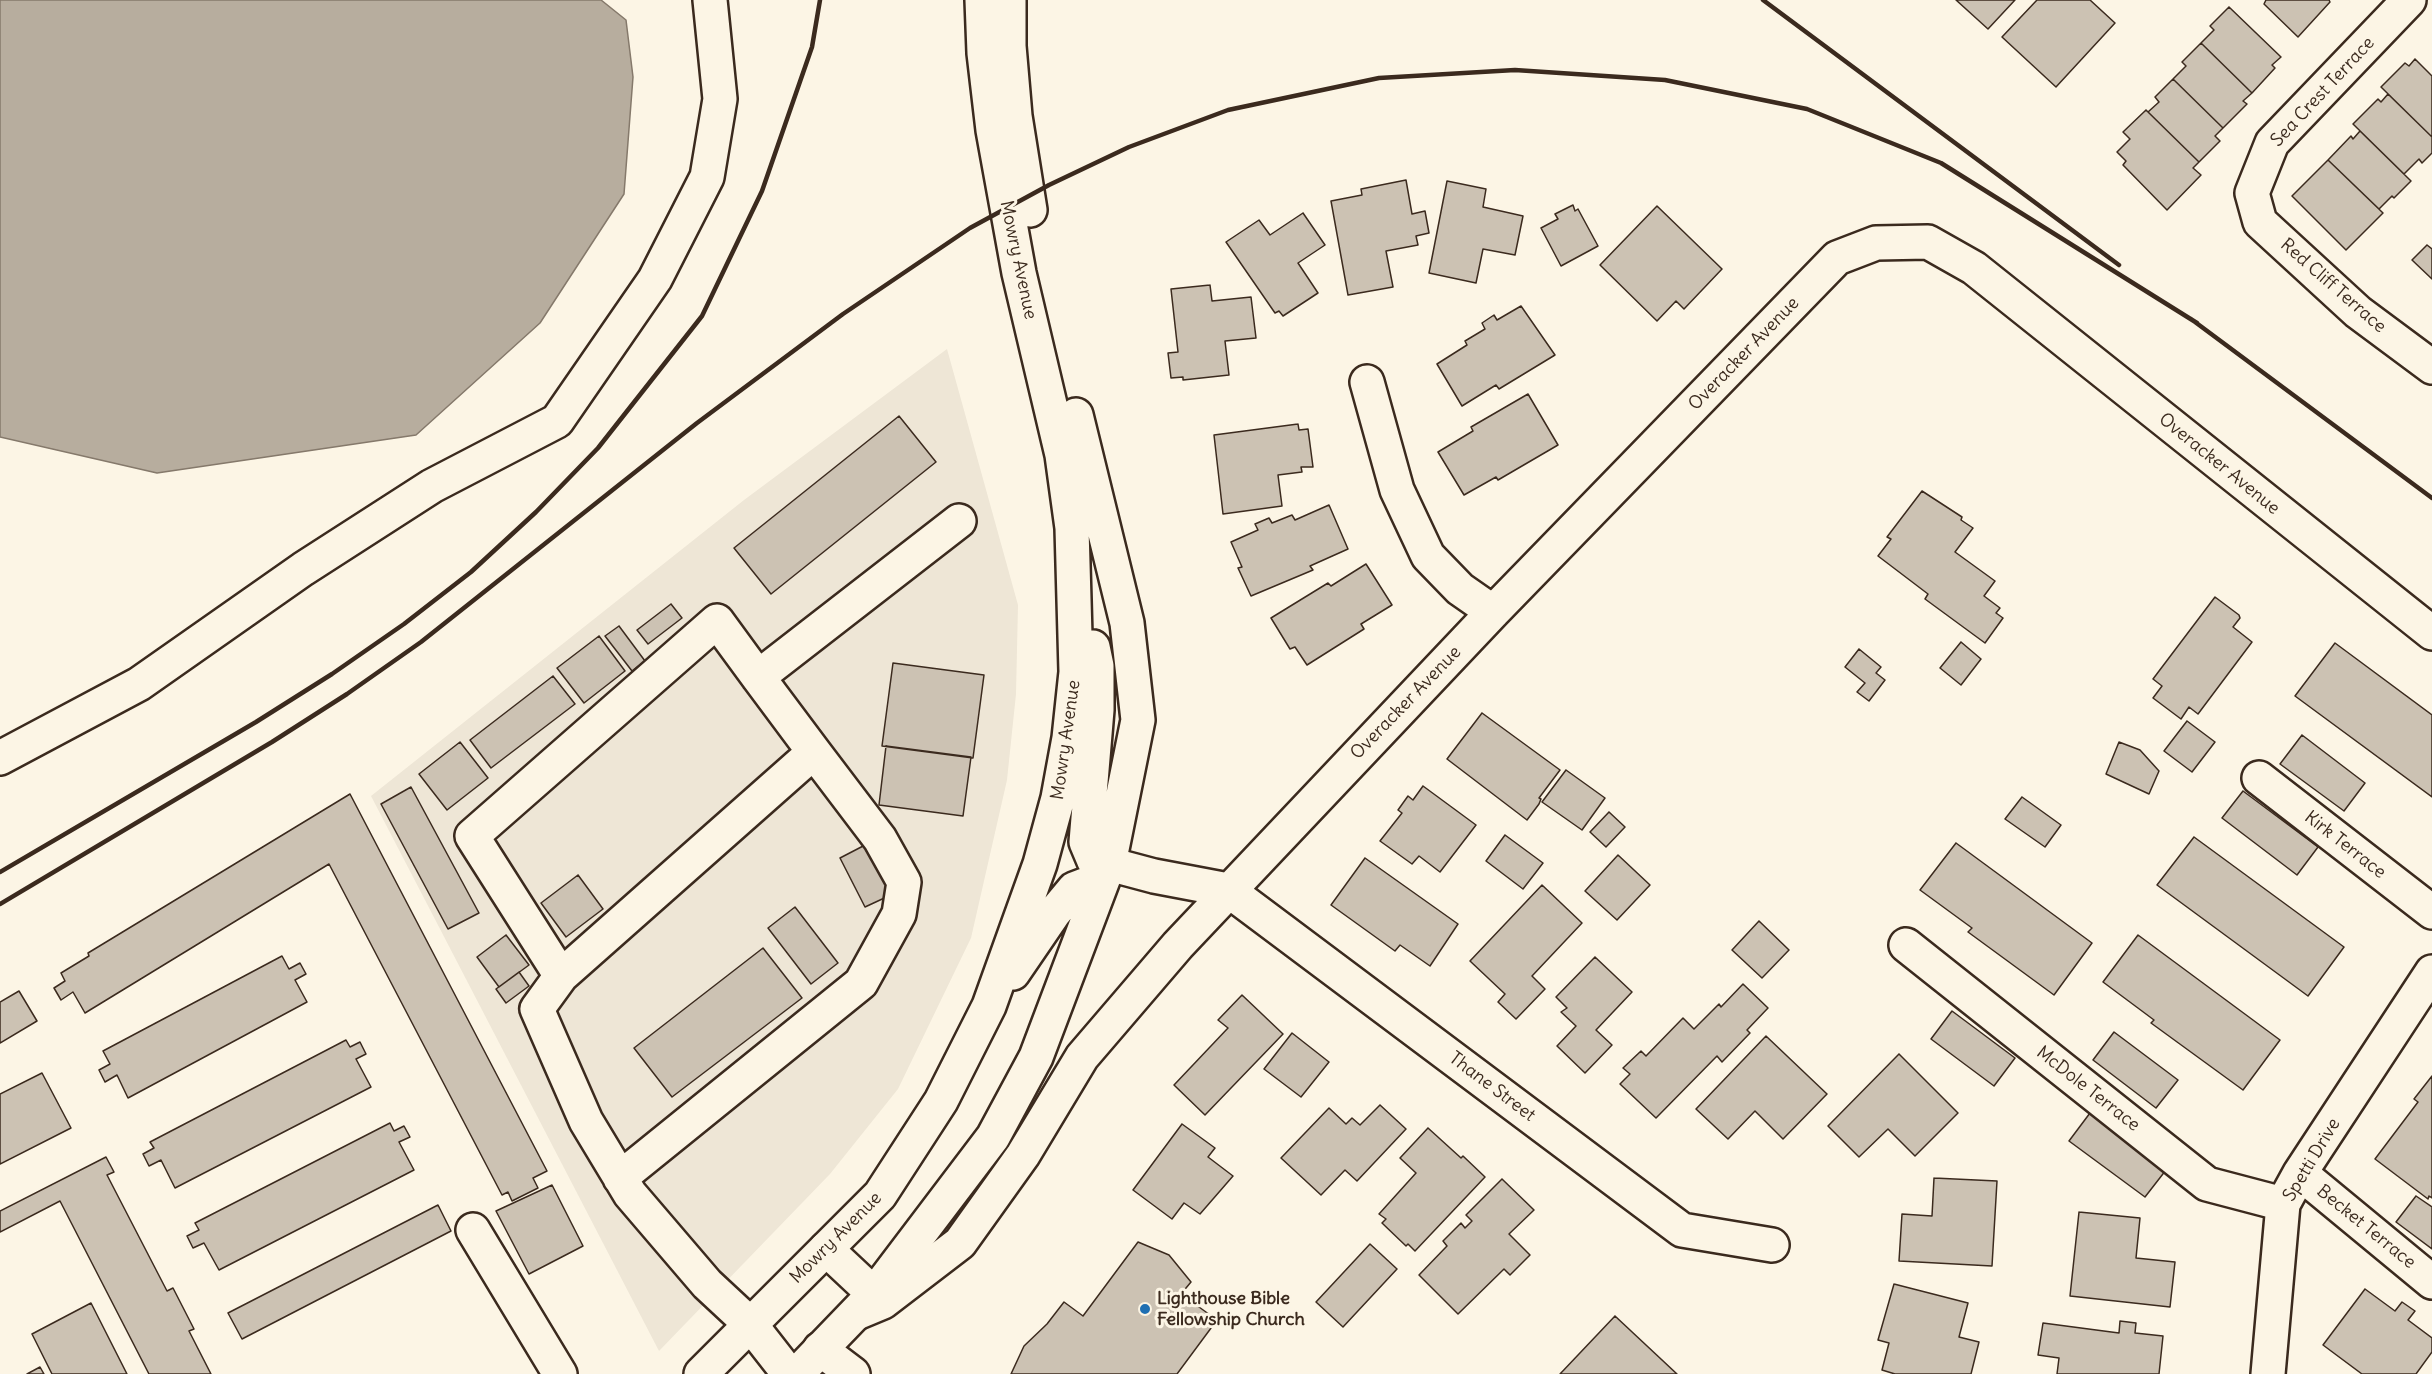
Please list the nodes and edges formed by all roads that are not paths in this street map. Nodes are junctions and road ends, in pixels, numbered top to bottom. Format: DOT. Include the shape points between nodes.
graph roads {
  1 [pos="710,0"];
  2 [pos="982,0"];
  3 [pos="1008,0"];
  4 [pos="2409,0"];
  5 [pos="2252,193"];
  6 [pos="2432,368"];
  7 [pos="1367,382"];
  8 [pos="959,520"];
  9 [pos="1071,528"];
  10 [pos="1493,612"];
  11 [pos="2432,633"];
  12 [pos="758,677"];
  13 [pos="814,752"];
  14 [pos="0,758"];
  15 [pos="2259,778"];
  16 [pos="1109,864"];
  17 [pos="1228,890"];
  18 [pos="2432,912"];
  19 [pos="1906,945"];
  20 [pos="2432,972"];
  21 [pos="561,976"];
  22 [pos="990,1006"];
  23 [pos="2300,1173"];
  24 [pos="620,1178"];
  25 [pos="2283,1204"];
  26 [pos="473,1230"];
  27 [pos="1772,1245"];
  28 [pos="826,1249"];
  29 [pos="2432,1282"];
  30 [pos="864,1304"];
  31 [pos="750,1324"];
  32 [pos="820,1349"];
  33 [pos="560,1374"];
  34 [pos="701,1374"];
  35 [pos="789,1374"];
  36 [pos="797,1374"];
  37 [pos="853,1374"];
  38 [pos="2268,1374"];
  1 -- 14 [label="street" via="720,99 707,177 655,279 557,421 432,486 303,569 138,684"];
  2 -- 9 [label="street, Mowry Avenue" via="993,130 1019,273 1062,455"];
  3 -- 16 [label="street, Mowry Avenue" via="1015,116 1040,266 1126,623 1138,720"];
  4 -- 5 [label="street, Sea Crest Terrace" via="2272,143"];
  5 -- 6 [label="street, Red Cliff Terrace" via="2260,222 2358,312"];
  7 -- 10 [label="street" via="1397,490 1428,556 1460,589"];
  8 -- 12 [label="street"];
  9 -- 16 [label="street" via="1097,666 1086,842 1094,861"];
  9 -- 22 [label="street, Mowry Avenue" via="1076,672 1069,738 1040,864"];
  10 -- 11 [label="street, Overacker Avenue" via="1837,258 1876,243 1928,242 1974,268"];
  10 -- 17 [label="street, Overacker Avenue"];
  12 -- 13 [label="street"];
  12 -- 21 [label="street" via="717,621 472,836"];
  13 -- 21 [label="street"];
  13 -- 24 [label="street" via="880,839 904,882 899,914 861,983"];
  15 -- 18 [label="street, Kirk Terrace"];
  16 -- 17 [label="street"];
  16 -- 22 [label="street" via="1095,881 1074,889"];
  16 -- 30 [label="street, Mowry Avenue" via="1036,1056 993,1137"];
  17 -- 27 [label="street, Thane Street" via="1682,1230"];
  17 -- 30 [label="street, Mowry Avenue" via="1082,1057 1023,1155 960,1244 883,1302"];
  19 -- 25 [label="street, McDole Terrace" via="2207,1184"];
  20 -- 23 [label="street, Spetti Drive"];
  21 -- 24 [label="street" via="537,1009 586,1121"];
  22 -- 28 [label="street, Mowry Avenue" via="941,1101 880,1195"];
  23 -- 25 [label="street, Spetti Drive"];
  23 -- 29 [label="street, Becket Terrace"];
  24 -- 31 [label="street" via="707,1284"];
  25 -- 38 [label="street, Spetti Drive"];
  26 -- 33 [label="street"];
  28 -- 30 [label="street"];
  28 -- 31 [label="street, Mowry Avenue"];
  30 -- 32 [label="street, Mowry Avenue"];
  31 -- 34 [label="street, Mowry Avenue"];
  31 -- 35 [label="street"];
  32 -- 36 [label="street, Mowry Avenue"];
  32 -- 37 [label="street"];
}
